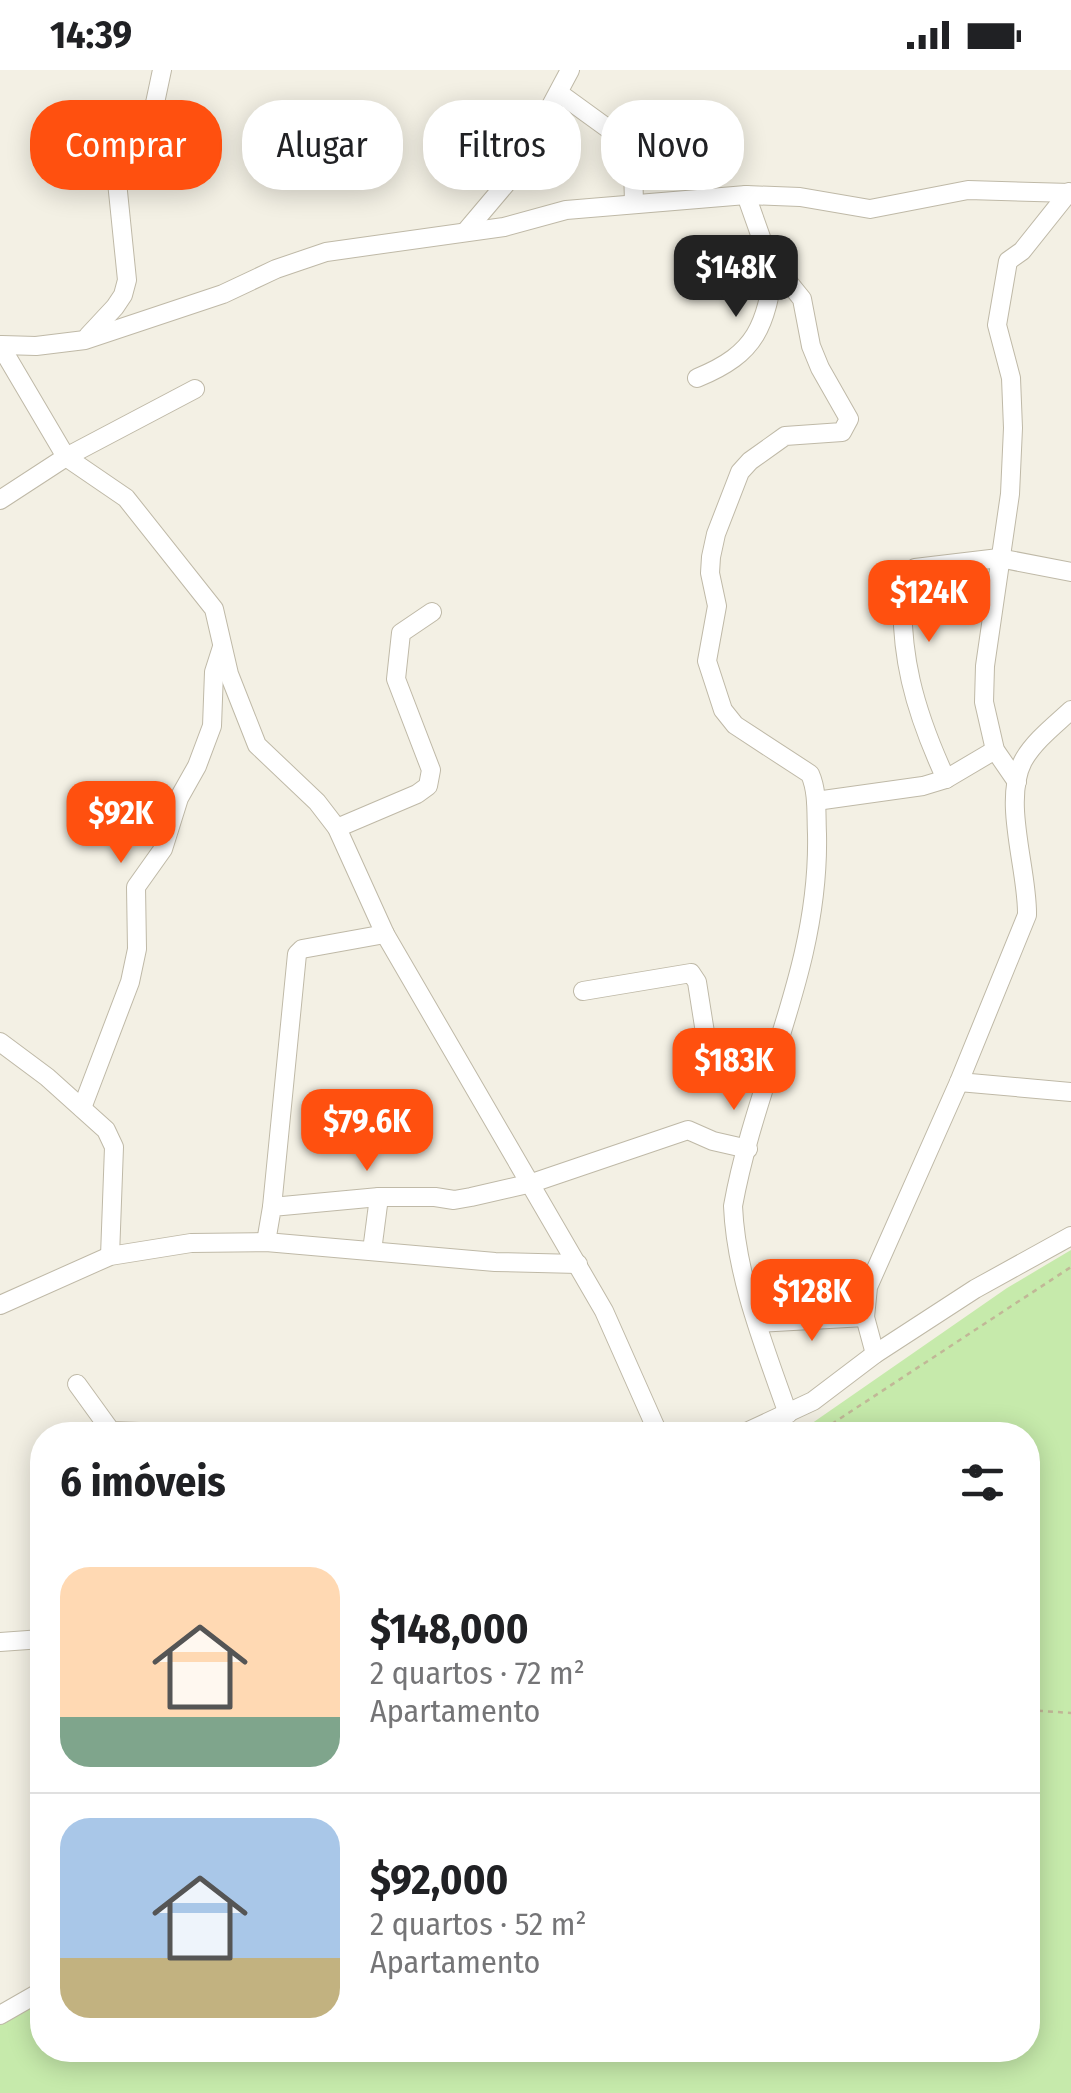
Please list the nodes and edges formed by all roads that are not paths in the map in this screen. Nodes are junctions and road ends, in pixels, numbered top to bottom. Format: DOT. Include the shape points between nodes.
graph roads {
  1 [pos="162,70"];
  2 [pos="570,70"];
  3 [pos="559,93"];
  4 [pos="1070,192"];
  5 [pos="746,195"];
  6 [pos="634,202"];
  7 [pos="466,231"];
  8 [pos="775,266"];
  9 [pos="84,340"];
  10 [pos="1,345"];
  11 [pos="697,378"];
  12 [pos="195,389"];
  13 [pos="66,457"];
  14 [pos="0,500"];
  15 [pos="999,558"];
  16 [pos="1071,572"];
  17 [pos="432,612"];
  18 [pos="222,647"];
  19 [pos="1071,710"];
  20 [pos="995,750"];
  21 [pos="946,778"];
  22 [pos="1017,782"];
  23 [pos="816,800"];
  24 [pos="337,828"];
  25 [pos="385,934"];
  26 [pos="584,991"];
  27 [pos="0,1042"];
  28 [pos="776,1056"];
  29 [pos="959,1082"];
  30 [pos="1071,1092"];
  31 [pos="82,1108"];
  32 [pos="748,1149"];
  33 [pos="532,1183"];
  34 [pos="379,1196"];
  35 [pos="272,1207"];
  36 [pos="1071,1236"];
  37 [pos="266,1242"];
  38 [pos="372,1252"];
  39 [pos="110,1256"];
  40 [pos="578,1264"];
  41 [pos="0,1305"];
  42 [pos="865,1316"];
  43 [pos="757,1323"];
  44 [pos="875,1354"];
  45 [pos="76,1384"];
  46 [pos="788,1414"];
  47 [pos="104,1422"];
  48 [pos="653,1422"];
  49 [pos="770,1422"];
  50 [pos="30,1640"];
  51 [pos="0,1642"];
  52 [pos="30,1997"];
  53 [pos="0,2015"];
  1 -- 9 [label="street" via="155,103 116,172 123,296"];
  2 -- 3 [label="street"];
  3 -- 6 [label="street" via="622,138 633,166"];
  3 -- 7 [label="street" via="516,172"];
  4 -- 5 [label="street" via="968,190 857,210 800,197"];
  4 -- 15 [label="street" via="1006,265 998,324 1011,378 1013,428"];
  5 -- 6 [label="street"];
  5 -- 8 [label="street"];
  6 -- 7 [label="street"];
  7 -- 9 [label="street" via="326,252"];
  8 -- 11 [label="street" via="758,331 725,367"];
  8 -- 23 [label="street" via="802,299 811,346 849,418 842,432 782,438 740,472 710,558 717,606 707,661 723,710 810,774"];
  9 -- 10 [label="street"];
  10 -- 13 [label="street"];
  12 -- 13 [label="street"];
  13 -- 14 [label="street"];
  13 -- 18 [label="street" via="138,512 214,609"];
  15 -- 16 [label="street"];
  15 -- 20 [label="street" via="984,684"];
  15 -- 21 [label="street" via="916,568 904,577 906,666"];
  17 -- 24 [label="street" via="401,633 396,666 431,770 428,786"];
  18 -- 24 [label="street" via="257,745"];
  18 -- 31 [label="street" via="212,726 163,849 136,886 130,982"];
  19 -- 22 [label="street" via="1033,747"];
  20 -- 21 [label="street"];
  20 -- 22 [label="street"];
  21 -- 23 [label="street"];
  22 -- 29 [label="street" via="1027,915"];
  23 -- 28 [label="street" via="813,912"];
  24 -- 25 [label="street"];
  25 -- 33 [label="street"];
  25 -- 35 [label="street" via="297,954"];
  26 -- 28 [label="street" via="691,973 706,1039"];
  27 -- 31 [label="street"];
  28 -- 32 [label="street"];
  29 -- 30 [label="street"];
  29 -- 42 [label="street" via="868,1287"];
  31 -- 39 [label="street" via="114,1147"];
  32 -- 33 [label="street" via="688,1130"];
  32 -- 43 [label="street" via="734,1226"];
  33 -- 34 [label="street" via="454,1200"];
  33 -- 40 [label="street"];
  34 -- 35 [label="street"];
  34 -- 38 [label="street"];
  35 -- 37 [label="street"];
  36 -- 44 [label="street"];
  37 -- 38 [label="street"];
  37 -- 39 [label="street" via="174,1244"];
  38 -- 40 [label="street"];
  39 -- 41 [label="street"];
  40 -- 48 [label="street"];
  42 -- 43 [label="street"];
  42 -- 44 [label="street"];
  43 -- 46 [label="street"];
  44 -- 46 [label="street"];
  45 -- 47 [label="street"];
  46 -- 49 [label="street"];
  50 -- 51 [label="street"];
  52 -- 53 [label="street"];
}
